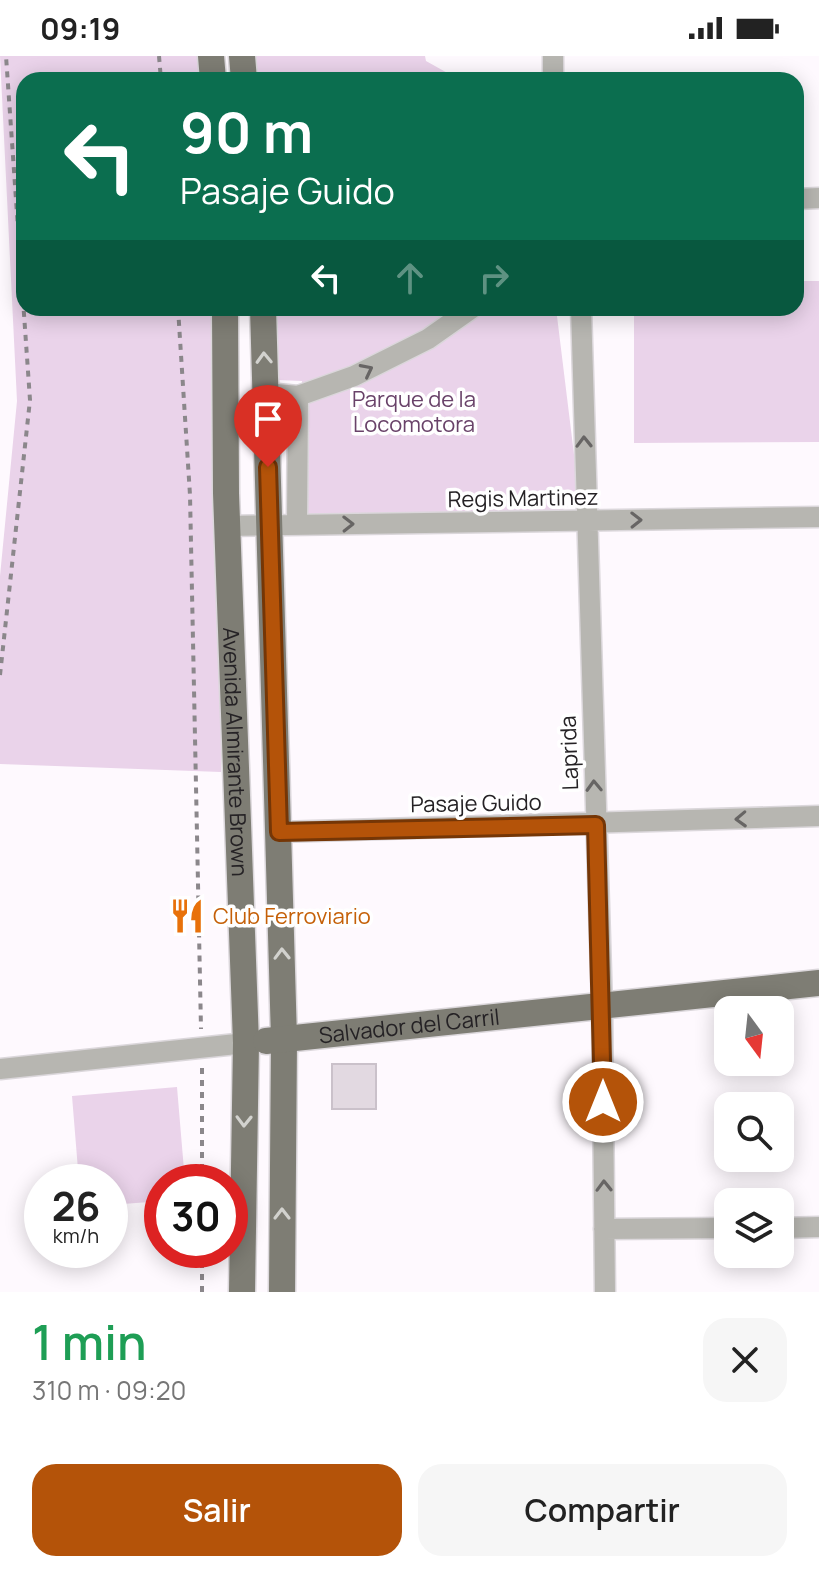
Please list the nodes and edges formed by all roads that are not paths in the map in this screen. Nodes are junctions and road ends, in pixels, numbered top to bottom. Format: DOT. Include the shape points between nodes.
graph roads {
  1 [pos="225,316"];
  2 [pos="263,316"];
  3 [pos="461,316"];
  4 [pos="581,316"];
  5 [pos="266,393"];
  6 [pos="298,396"];
  7 [pos="819,517"];
  8 [pos="585,521"];
  9 [pos="297,524"];
  10 [pos="270,525"];
  11 [pos="227,526"];
  12 [pos="819,816"];
  13 [pos="596,825"];
  14 [pos="279,832"];
  15 [pos="819,983"];
  16 [pos="602,1006"];
  17 [pos="284,1039"];
  18 [pos="246,1043"];
  19 [pos="0,1069"];
  20 [pos="819,1227"];
  21 [pos="714,1228"];
  22 [pos="794,1228"];
  23 [pos="604,1229"];
  24 [pos="242,1292"];
  25 [pos="282,1292"];
  26 [pos="605,1292"];
  1 -- 11 [label="main road, Avenida Almirante Brown"];
  5 -- 2 [label="main road, Avenida Almirante Brown, one-way"];
  6 -- 3 [label="street, one-way" via="354,376 428,339"];
  8 -- 4 [label="street, Laprida, one-way"];
  5 -- 6 [label="street"];
  5 -- 10 [label="main road, Avenida Almirante Brown"];
  6 -- 9 [label="street"];
  8 -- 7 [label="street, Regis Martinez, one-way"];
  9 -- 8 [label="street, Regis Martinez, one-way"];
  13 -- 8 [label="street, Laprida, one-way"];
  9 -- 10 [label="street, Regis Martinez"];
  10 -- 11 [label="street, Regis Martinez"];
  10 -- 14 [label="main road, Avenida Almirante Brown"];
  11 -- 18 [label="main road, Avenida Almirante Brown"];
  12 -- 13 [label="street, Pasaje Guido, one-way"];
  13 -- 14 [label="street, Pasaje Guido"];
  13 -- 16 [label="street, Laprida"];
  17 -- 14 [label="main road, Avenida Almirante Brown, one-way"];
  15 -- 16 [label="main road, Salvador del Carril"];
  16 -- 17 [label="main road, Salvador del Carril"];
  23 -- 16 [label="street, Laprida, one-way"];
  17 -- 18 [label="main road, Salvador del Carril"];
  25 -- 17 [label="main road, Avenida Almirante Brown, one-way"];
  18 -- 19 [label="street, Salvador del Carril"];
  18 -- 24 [label="main road, Avenida Almirante Brown, one-way"];
  20 -- 22 [label="street"];
  21 -- 23 [label="street"];
  23 -- 26 [label="street, Laprida"];
}
